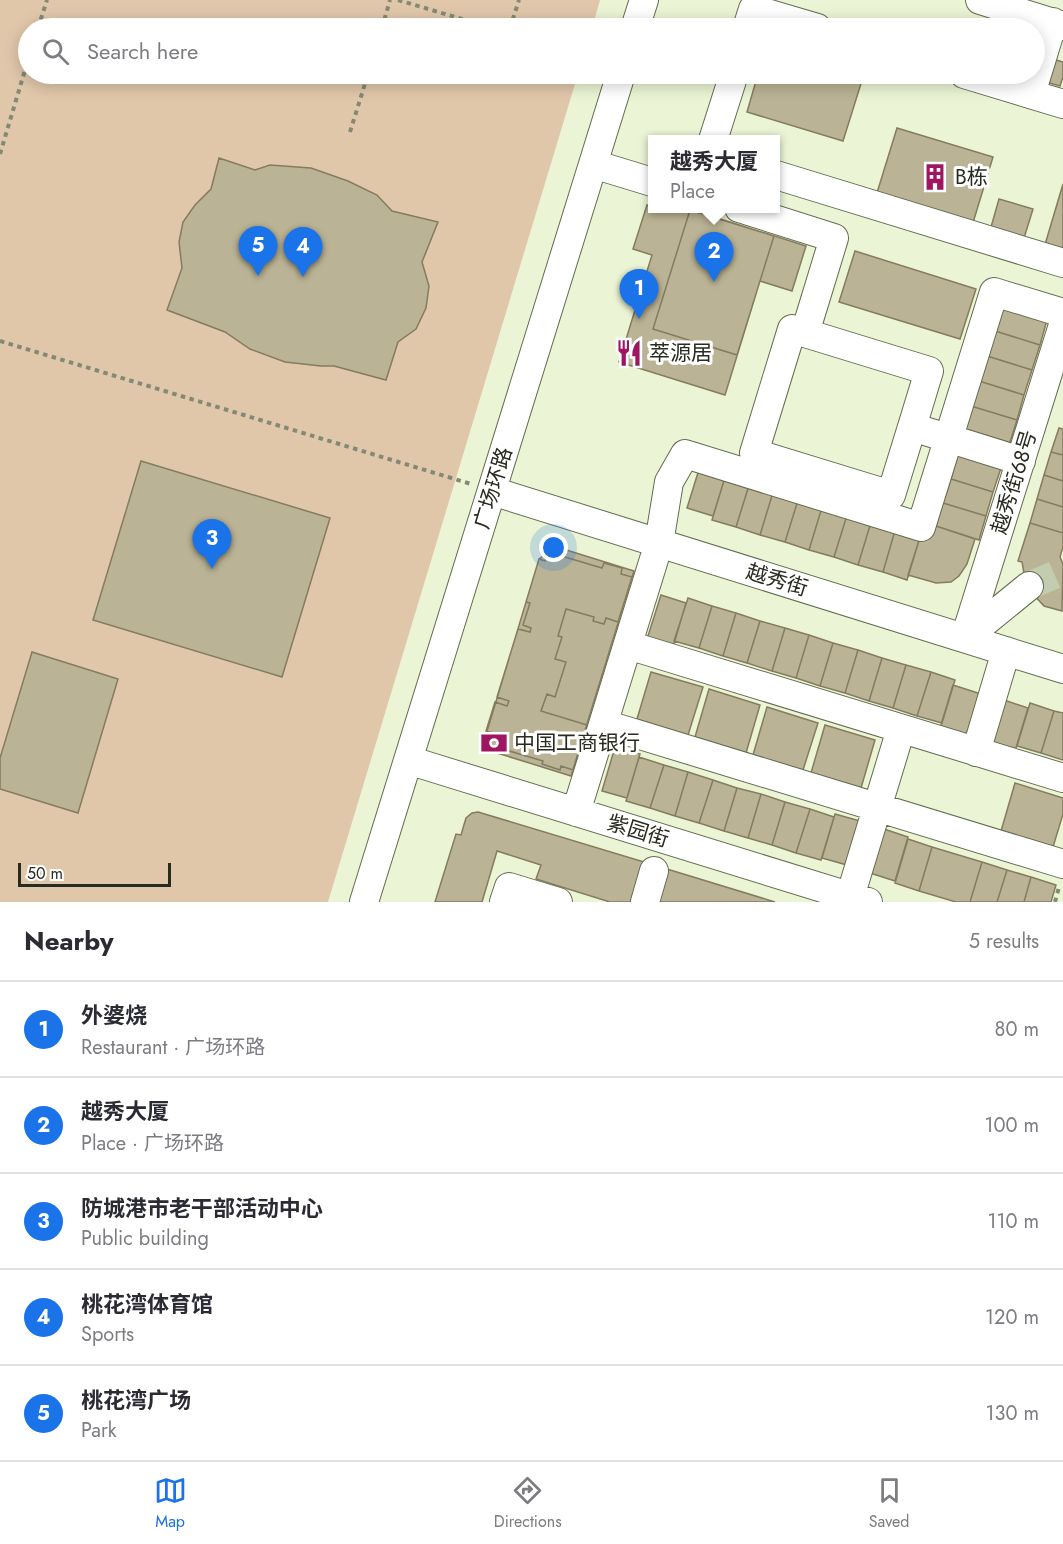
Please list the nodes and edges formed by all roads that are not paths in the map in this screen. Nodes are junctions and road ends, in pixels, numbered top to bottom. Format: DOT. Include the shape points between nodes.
graph roads {
  1 [pos="644,0"];
  2 [pos="980,0"];
  3 [pos="638,18"];
  4 [pos="750,18"];
  5 [pos="783,18"];
  6 [pos="1038,18"];
  7 [pos="1058,24"];
  8 [pos="1045,58"];
  9 [pos="618,84"];
  10 [pos="731,84"];
  11 [pos="998,84"];
  12 [pos="1035,84"];
  13 [pos="1031,94"];
  14 [pos="1063,104"];
  15 [pos="716,135"];
  16 [pos="593,164"];
  17 [pos="780,176"];
  18 [pos="648,181"];
  19 [pos="755,213"];
  20 [pos="1063,262"];
  21 [pos="1063,313"];
  22 [pos="1063,325"];
  23 [pos="805,333"];
  24 [pos="912,427"];
  25 [pos="949,438"];
  26 [pos="1021,461"];
  27 [pos="492,491"];
  28 [pos="659,543"];
  29 [pos="1029,586"];
  30 [pos="965,639"];
  31 [pos="628,645"];
  32 [pos="1006,651"];
  33 [pos="1063,669"];
  34 [pos="604,723"];
  35 [pos="902,729"];
  36 [pos="976,752"];
  37 [pos="408,760"];
  38 [pos="1063,778"];
  39 [pos="877,808"];
  40 [pos="576,812"];
  41 [pos="1063,864"];
  42 [pos="654,871"];
  43 [pos="859,899"];
  44 [pos="364,902"];
  45 [pos="504,902"];
  46 [pos="558,902"];
  47 [pos="645,902"];
  1 -- 3 [label="street"];
  2 -- 6 [label="street"];
  4 -- 5 [label="street" via="753,9"];
  7 -- 8 [label="street"];
  9 -- 16 [label="street, 广场环路"];
  10 -- 15 [label="street"];
  11 -- 13 [label="street"];
  12 -- 13 [label="street"];
  13 -- 14 [label="street"];
  16 -- 18 [label="street"];
  16 -- 27 [label="street, 广场环路"];
  17 -- 20 [label="street"];
  19 -- 23 [label="street" via="834,238"];
  21 -- 25 [label="street" via="994,292"];
  22 -- 26 [label="street, 越秀街68号"];
  23 -- 24 [label="street" via="929,371"];
  23 -- 24 [label="street" via="792,329 754,453 891,495"];
  24 -- 25 [label="street"];
  25 -- 26 [label="street"];
  25 -- 28 [label="street" via="921,527 685,454 669,482"];
  26 -- 30 [label="street, 越秀街68号"];
  27 -- 28 [label="street, 越秀街"];
  27 -- 37 [label="street, 广场环路"];
  28 -- 30 [label="street, 越秀街"];
  28 -- 31 [label="street"];
  29 -- 30 [label="street"];
  30 -- 32 [label="street, 越秀街"];
  31 -- 34 [label="street"];
  31 -- 35 [label="street"];
  32 -- 33 [label="street, 越秀街"];
  32 -- 36 [label="street"];
  34 -- 39 [label="street"];
  34 -- 40 [label="street"];
  35 -- 36 [label="street"];
  35 -- 39 [label="street"];
  36 -- 38 [label="street"];
  37 -- 40 [label="street, 紫园街"];
  37 -- 44 [label="street, 广场环路"];
  39 -- 41 [label="street"];
  39 -- 43 [label="street"];
  40 -- 43 [label="street, 紫园街"];
  42 -- 47 [label="street"];
  45 -- 46 [label="street" via="509,887"];
}
